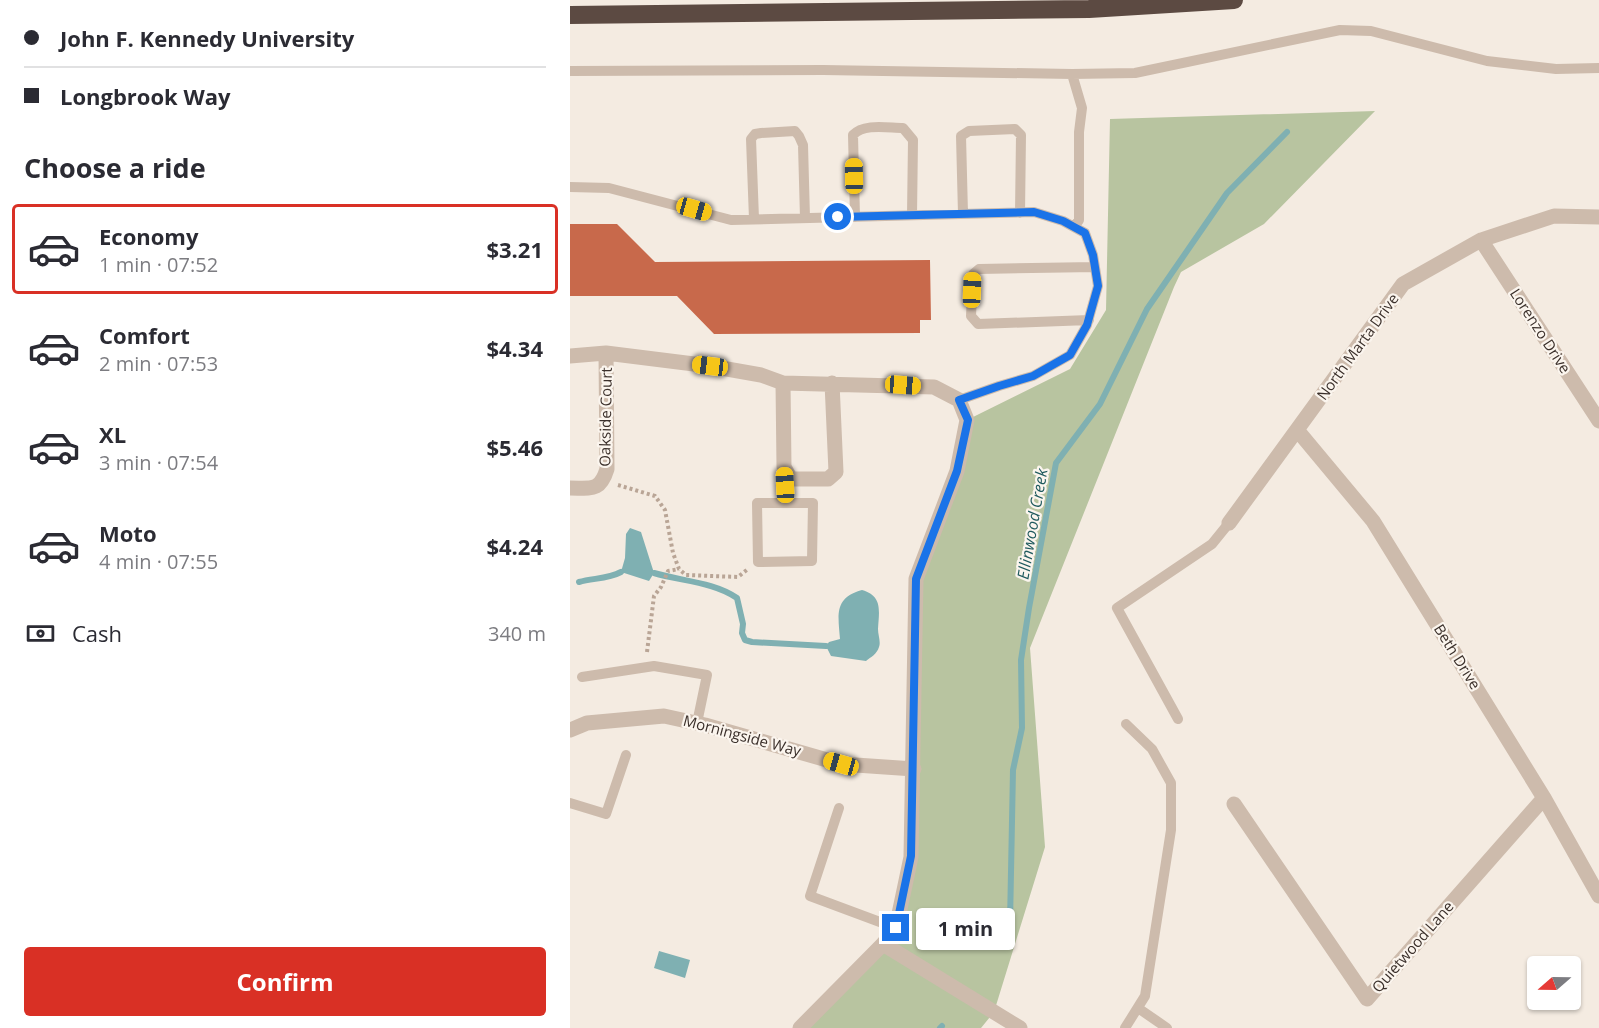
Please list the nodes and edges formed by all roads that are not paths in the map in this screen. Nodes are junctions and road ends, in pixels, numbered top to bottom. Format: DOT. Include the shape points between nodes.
graph roads {
  1 [pos="1234,0"];
  2 [pos="570,15"];
  3 [pos="1599,68"];
  4 [pos="570,71"];
  5 [pos="1072,74"];
  6 [pos="570,187"];
  7 [pos="1020,213"];
  8 [pos="963,214"];
  9 [pos="912,215"];
  10 [pos="855,217"];
  11 [pos="1599,217"];
  12 [pos="805,218"];
  13 [pos="754,219"];
  14 [pos="1074,227"];
  15 [pos="1481,240"];
  16 [pos="1095,267"];
  17 [pos="1089,320"];
  18 [pos="606,352"];
  19 [pos="570,356"];
  20 [pos="783,383"];
  21 [pos="832,383"];
  22 [pos="959,400"];
  23 [pos="1599,421"];
  24 [pos="1298,430"];
  25 [pos="784,467"];
  26 [pos="570,488"];
  27 [pos="786,503"];
  28 [pos="1229,523"];
  29 [pos="582,677"];
  30 [pos="1178,719"];
  31 [pos="697,723"];
  32 [pos="1126,724"];
  33 [pos="570,730"];
  34 [pos="626,755"];
  35 [pos="914,769"];
  36 [pos="1544,798"];
  37 [pos="570,803"];
  38 [pos="1234,804"];
  39 [pos="839,808"];
  40 [pos="1599,896"];
  41 [pos="896,928"];
  42 [pos="883,944"];
  43 [pos="1138,1008"];
  44 [pos="800,1028"];
  45 [pos="1020,1028"];
  46 [pos="1125,1028"];
  47 [pos="1167,1028"];
  1 -- 2 [label="highway" via="1089,9"];
  3 -- 5 [label="lane" via="1556,69 1487,61 1371,31 1340,30 1135,73"];
  4 -- 5 [label="lane"];
  5 -- 14 [label="lane" via="1082,108 1079,220"];
  6 -- 13 [label="lane" via="609,188 731,220"];
  7 -- 8 [label="lane"];
  7 -- 8 [label="lane" via="1021,135 1015,129 969,131 961,136"];
  7 -- 14 [label="lane" via="1034,212"];
  8 -- 9 [label="lane"];
  9 -- 10 [label="lane"];
  9 -- 10 [label="lane" via="913,140 903,128 866,128 854,135"];
  10 -- 12 [label="lane"];
  11 -- 15 [label="street, North Marta Drive" via="1554,216"];
  12 -- 13 [label="lane"];
  12 -- 13 [label="lane" via="803,145 795,131 760,133 751,139"];
  14 -- 16 [label="lane" via="1085,233"];
  15 -- 23 [label="street, Lorenzo Drive"];
  15 -- 24 [label="street, North Marta Drive" via="1403,284"];
  16 -- 17 [label="lane" via="1098,286"];
  16 -- 17 [label="lane" via="979,269 973,274 971,316 978,324"];
  17 -- 22 [label="lane" via="1070,355 1033,376"];
  18 -- 19 [label="street"];
  18 -- 20 [label="street" via="710,366"];
  18 -- 26 [label="street, Oakside Court" via="607,470 603,483 594,488"];
  20 -- 21 [label="street"];
  20 -- 25 [label="street"];
  21 -- 22 [label="street" via="934,387"];
  21 -- 25 [label="street" via="836,472 828,479 793,479"];
  22 -- 35 [label="street" via="968,420 957,471 916,579"];
  24 -- 28 [label="street, North Marta Drive"];
  24 -- 36 [label="street, Beth Drive" via="1373,521"];
  25 -- 27 [label="lane"];
  27 -- 27 [label="lane" via="757,503 758,562 812,561 813,503"];
  28 -- 30 [label="lane" via="1212,544 1117,608"];
  29 -- 31 [label="lane" via="654,666 707,675"];
  31 -- 33 [label="street, Morningside Way" via="664,716 587,723"];
  31 -- 35 [label="street, Morningside Way" via="841,764"];
  32 -- 43 [label="lane" via="1152,749 1171,783 1171,830 1145,996"];
  34 -- 37 [label="lane" via="606,814"];
  35 -- 41 [label="street" via="911,856"];
  36 -- 38 [label="street, Quietwood Lane" via="1367,999"];
  36 -- 40 [label="street, Beth Drive"];
  39 -- 41 [label="lane" via="810,896"];
  41 -- 42 [label="street"];
  42 -- 44 [label="street"];
  42 -- 45 [label="street"];
  43 -- 46 [label="lane"];
  43 -- 47 [label="lane"];
}
